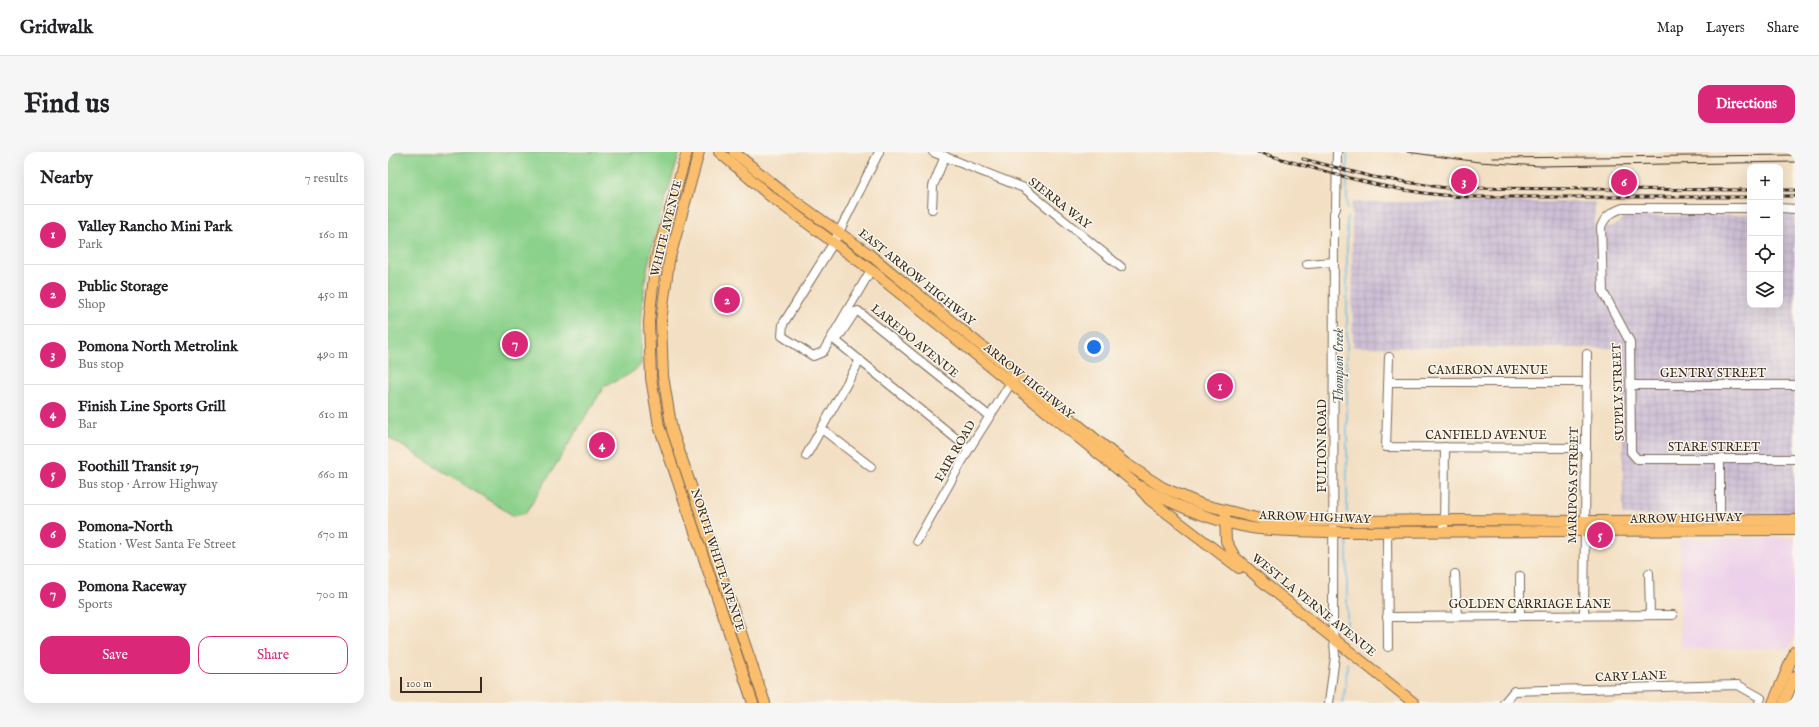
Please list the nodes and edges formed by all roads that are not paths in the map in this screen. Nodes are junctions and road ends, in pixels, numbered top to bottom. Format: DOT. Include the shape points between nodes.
graph roads {
  1 [pos="687,152"];
  2 [pos="699,152"];
  3 [pos="719,152"];
  4 [pos="734,152"];
  5 [pos="879,152"];
  6 [pos="934,152"];
  7 [pos="1332,152"];
  8 [pos="1337,152"];
  9 [pos="945,156"];
  10 [pos="1747,208"];
  11 [pos="1783,208"];
  12 [pos="932,209"];
  13 [pos="1795,209"];
  14 [pos="1334,213"];
  15 [pos="839,232"];
  16 [pos="834,242"];
  17 [pos="1334,262"];
  18 [pos="1307,264"];
  19 [pos="1121,267"];
  20 [pos="871,270"];
  21 [pos="1587,354"];
  22 [pos="1389,357"];
  23 [pos="860,360"];
  24 [pos="1014,379"];
  25 [pos="1389,382"];
  26 [pos="1587,382"];
  27 [pos="1631,385"];
  28 [pos="1795,385"];
  29 [pos="989,416"];
  30 [pos="659,426"];
  31 [pos="822,429"];
  32 [pos="672,430"];
  33 [pos="1445,447"];
  34 [pos="1586,448"];
  35 [pos="969,449"];
  36 [pos="806,456"];
  37 [pos="1634,457"];
  38 [pos="1720,459"];
  39 [pos="1795,459"];
  40 [pos="871,467"];
  41 [pos="1142,474"];
  42 [pos="1136,484"];
  43 [pos="1225,512"];
  44 [pos="1444,520"];
  45 [pos="1795,520"];
  46 [pos="1334,521"];
  47 [pos="1225,522"];
  48 [pos="1720,525"];
  49 [pos="1585,526"];
  50 [pos="1795,530"];
  51 [pos="1444,531"];
  52 [pos="1334,532"];
  53 [pos="1386,532"];
  54 [pos="917,541"];
  55 [pos="1649,573"];
  56 [pos="1455,574"];
  57 [pos="1520,576"];
  58 [pos="1264,583"];
  59 [pos="1584,615"];
  60 [pos="1650,615"];
  61 [pos="1673,615"];
  62 [pos="1457,616"];
  63 [pos="1520,616"];
  64 [pos="1387,617"];
  65 [pos="1334,639"];
  66 [pos="1388,647"];
  67 [pos="1795,651"];
  68 [pos="1795,676"];
  69 [pos="1760,700"];
  70 [pos="753,703"];
  71 [pos="765,703"];
  72 [pos="1329,703"];
  73 [pos="1414,703"];
  74 [pos="1504,703"];
  75 [pos="1773,703"];
  76 [pos="1784,703"];
  1 -- 30 [label="main road, WHITE AVENUE" via="656,258 649,322 651,378"];
  2 -- 32 [label="main road, WHITE AVENUE" via="669,261 661,321 663,376"];
  3 -- 16 [label="main road, ARROW HIGHWAY" via="770,196"];
  4 -- 15 [label="main road, EAST ARROW HIGHWAY" via="784,193"];
  5 -- 15 [label="street"];
  6 -- 9 [label="street, SIERRA WAY"];
  7 -- 14 [label="street, FULTON ROAD"];
  8 -- 14 [label="street, FULTON ROAD"];
  9 -- 12 [label="street" via="933,186"];
  9 -- 19 [label="street, SIERRA WAY" via="1024,188"];
  10 -- 27 [label="street, SUPPLY STREET" via="1623,208 1604,219 1601,227 1602,286 1607,302 1628,336"];
  11 -- 13 [label="street"];
  14 -- 17 [label="street, FULTON ROAD"];
  15 -- 16 [label="street"];
  15 -- 24 [label="main road, EAST ARROW HIGHWAY" via="869,254"];
  16 -- 20 [label="main road, ARROW HIGHWAY"];
  16 -- 20 [label="street" via="783,324 782,336 813,356 823,352"];
  17 -- 18 [label="street"];
  17 -- 46 [label="street, FULTON ROAD"];
  20 -- 24 [label="main road, ARROW HIGHWAY"];
  21 -- 26 [label="street, MARIPOSA STREET"];
  22 -- 25 [label="street"];
  23 -- 29 [label="street, LAREDO AVENUE" via="836,341 858,311"];
  23 -- 31 [label="street"];
  23 -- 35 [label="street, LAREDO AVENUE"];
  24 -- 29 [label="street, FAIR ROAD"];
  24 -- 41 [label="main road, EAST ARROW HIGHWAY"];
  24 -- 42 [label="main road, ARROW HIGHWAY"];
  25 -- 26 [label="street, CAMERON AVENUE"];
  25 -- 33 [label="street, CANFIELD AVENUE" via="1386,447"];
  26 -- 34 [label="street, MARIPOSA STREET"];
  27 -- 28 [label="street, GENTRY STREET"];
  27 -- 37 [label="street, SUPPLY STREET" via="1631,452"];
  29 -- 35 [label="street, FAIR ROAD"];
  30 -- 70 [label="main road, NORTH WHITE AVENUE"];
  31 -- 36 [label="street"];
  31 -- 40 [label="street"];
  32 -- 71 [label="main road, NORTH WHITE AVENUE"];
  33 -- 34 [label="street, CANFIELD AVENUE"];
  33 -- 44 [label="street"];
  34 -- 49 [label="street, MARIPOSA STREET"];
  35 -- 54 [label="street, FAIR ROAD"];
  37 -- 38 [label="street, STARE STREET"];
  38 -- 39 [label="street, STARE STREET"];
  38 -- 48 [label="street"];
  41 -- 42 [label="street"];
  41 -- 43 [label="main road, EAST ARROW HIGHWAY" via="1178,494"];
  42 -- 47 [label="main road, ARROW HIGHWAY" via="1181,508"];
  42 -- 58 [label="main road" via="1150,500 1257,582"];
  43 -- 46 [label="main road, ARROW HIGHWAY" via="1272,522"];
  43 -- 47 [label="main road, WEST LA VERNE AVENUE"];
  44 -- 46 [label="main road, ARROW HIGHWAY"];
  44 -- 49 [label="main road, ARROW HIGHWAY"];
  44 -- 51 [label="street"];
  45 -- 48 [label="main road, ARROW HIGHWAY"];
  46 -- 52 [label="street, FULTON ROAD"];
  47 -- 52 [label="main road, ARROW HIGHWAY" via="1272,530"];
  47 -- 58 [label="main road, WEST LA VERNE AVENUE" via="1226,541 1235,557"];
  48 -- 49 [label="main road, ARROW HIGHWAY"];
  48 -- 50 [label="main road, ARROW HIGHWAY"];
  49 -- 51 [label="main road, ARROW HIGHWAY"];
  49 -- 59 [label="street, MARIPOSA STREET"];
  51 -- 53 [label="main road, ARROW HIGHWAY"];
  52 -- 53 [label="main road, ARROW HIGHWAY"];
  52 -- 65 [label="street, FULTON ROAD"];
  53 -- 64 [label="street"];
  55 -- 60 [label="street"];
  56 -- 62 [label="street"];
  57 -- 63 [label="street"];
  58 -- 65 [label="main road, WEST LA VERNE AVENUE"];
  59 -- 60 [label="street, GOLDEN CARRIAGE LANE"];
  59 -- 63 [label="street, GOLDEN CARRIAGE LANE"];
  60 -- 61 [label="street, GOLDEN CARRIAGE LANE"];
  62 -- 63 [label="street, GOLDEN CARRIAGE LANE"];
  62 -- 64 [label="street, GOLDEN CARRIAGE LANE"];
  64 -- 66 [label="street"];
  65 -- 72 [label="street, FULTON ROAD" via="1335,656"];
  65 -- 73 [label="main road, WEST LA VERNE AVENUE"];
  67 -- 75 [label="main road"];
  68 -- 76 [label="main road"];
  69 -- 74 [label="street, CARY LANE" via="1738,685 1514,691"];
}
